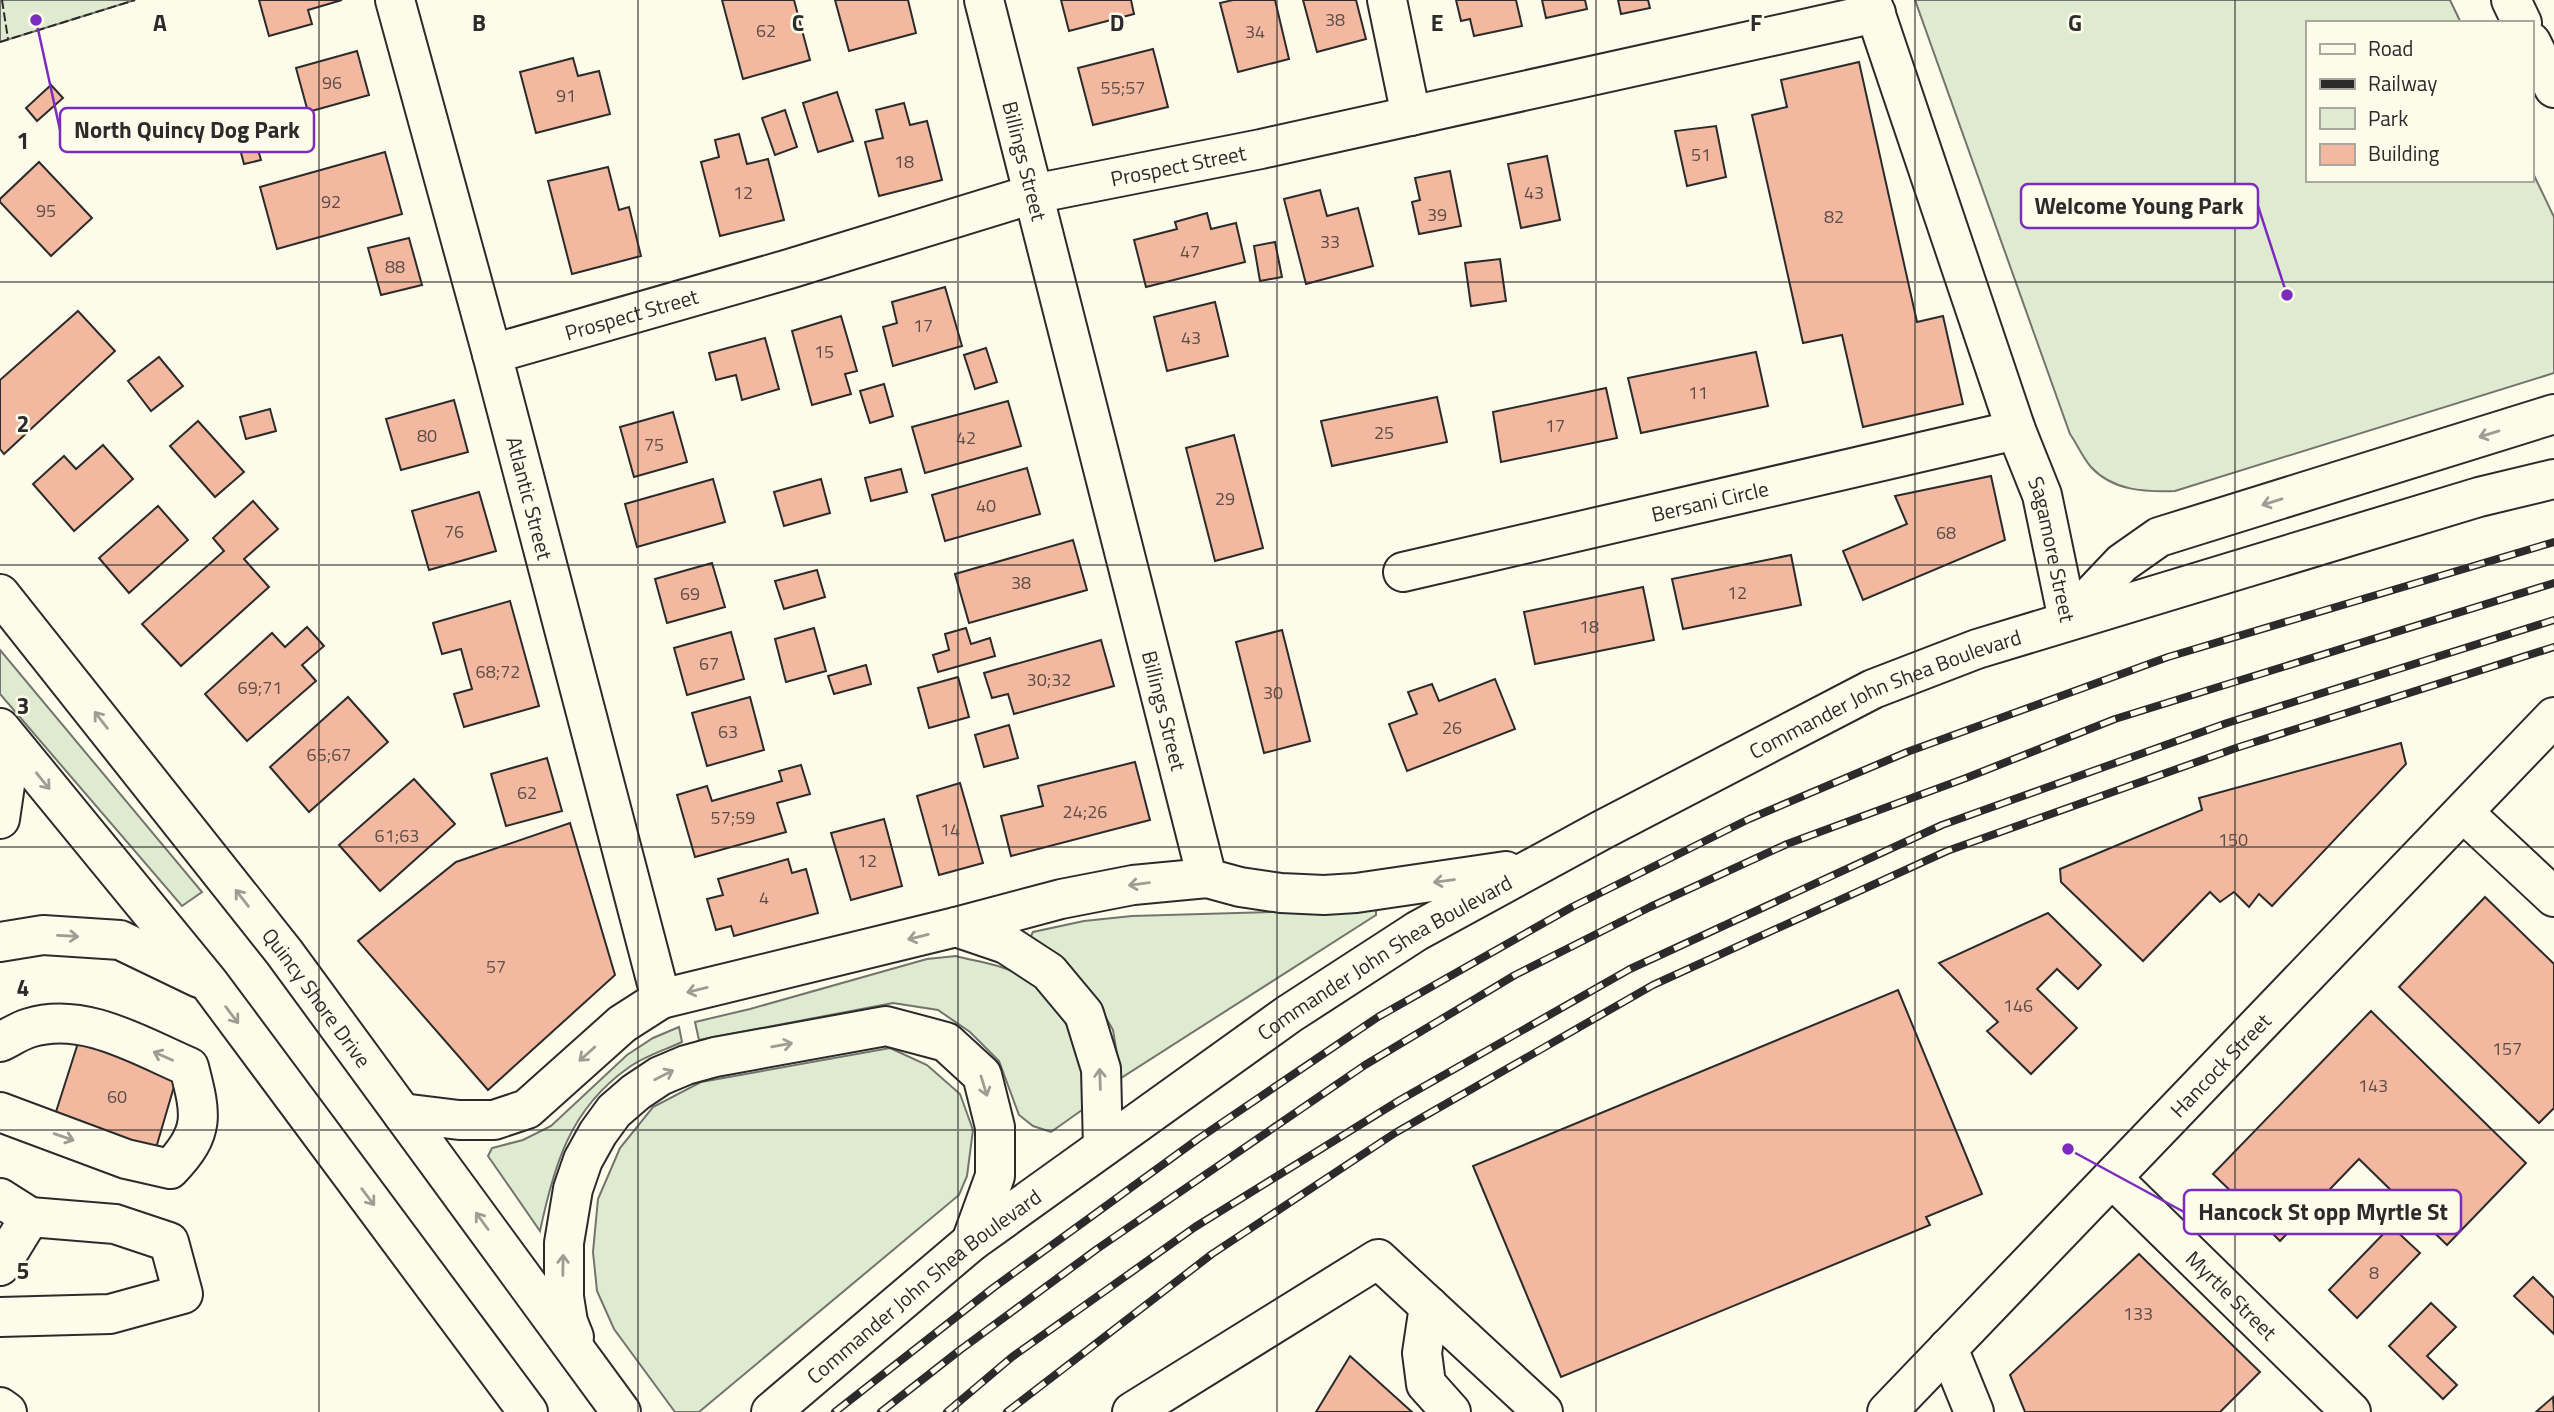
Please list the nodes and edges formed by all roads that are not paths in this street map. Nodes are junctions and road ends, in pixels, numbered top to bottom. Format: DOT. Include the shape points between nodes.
graph roads {
  1 [pos="395,0"];
  2 [pos="984,0"];
  3 [pos="1387,0"];
  4 [pos="2511,0"];
  5 [pos="1874,6"];
  6 [pos="2521,21"];
  7 [pos="2533,45"];
  8 [pos="2554,88"];
  9 [pos="1411,116"];
  10 [pos="1033,194"];
  11 [pos="492,354"];
  12 [pos="2554,414"];
  13 [pos="2016,430"];
  14 [pos="2554,479"];
  15 [pos="1403,572"];
  16 [pos="0,594"];
  17 [pos="2068,620"];
  18 [pos="2554,717"];
  19 [pos="0,728"];
  20 [pos="0,757"];
  21 [pos="2464,813"];
  22 [pos="0,819"];
  23 [pos="1536,866"];
  24 [pos="1207,877"];
  25 [pos="2554,897"];
  26 [pos="956,927"];
  27 [pos="0,942"];
  28 [pos="209,983"];
  29 [pos="661,999"];
  30 [pos="0,1042"];
  31 [pos="0,1112"];
  32 [pos="402,1113"];
  33 [pos="1103,1147"];
  34 [pos="2113,1179"];
  35 [pos="15,1208"];
  36 [pos="971,1242"];
  37 [pos="0,1266"];
  38 [pos="1429,1306"];
  39 [pos="0,1317"];
  40 [pos="1948,1348"];
  41 [pos="581,1355"];
  42 [pos="0,1407"];
  43 [pos="525,1409"];
  44 [pos="7,1412"];
  45 [pos="621,1412"];
  46 [pos="771,1412"];
  47 [pos="1132,1412"];
  48 [pos="1451,1412"];
  49 [pos="1543,1412"];
  50 [pos="1886,1412"];
  51 [pos="1974,1412"];
  52 [pos="2351,1412"];
  1 -- 11 [label="street, Atlantic Street"];
  2 -- 10 [label="street, Billings Street"];
  3 -- 9 [label="street"];
  4 -- 6 [label="street"];
  5 -- 9 [label="street, Prospect Street"];
  5 -- 13 [label="street, Sagamore Street"];
  7 -- 8 [label="street"];
  9 -- 10 [label="street, Prospect Street"];
  10 -- 11 [label="street, Prospect Street" via="789,270"];
  10 -- 24 [label="street, Billings Street"];
  11 -- 29 [label="street, Atlantic Street"];
  12 -- 17 [label="street, one-way" via="2160,537 2122,563"];
  13 -- 15 [label="street, Bersani Circle"];
  13 -- 17 [label="street, Sagamore Street" via="2042,495"];
  14 -- 17 [label="street, Sagamore Street" via="2479,497"];
  32 -- 16 [label="street, Quincy Shore Drive, one-way" via="261,922"];
  17 -- 23 [label="street, Commander John Shea Boulevard" via="1873,689"];
  18 -- 21 [label="street, Hancock Street"];
  19 -- 28 [label="street, one-way"];
  20 -- 22 [label="street" via="6,778"];
  21 -- 25 [label="street"];
  21 -- 34 [label="street, Hancock Street"];
  23 -- 24 [label="street, one-way" via="1324,895 1240,887"];
  23 -- 33 [label="street, Commander John Shea Boulevard" via="1394,946 1289,1014"];
  24 -- 26 [label="street, one-way" via="1085,894"];
  26 -- 29 [label="street, one-way"];
  33 -- 26 [label="street, one-way" via="1101,1069 1084,1014 1049,972 1006,944"];
  27 -- 28 [label="street, one-way" via="43,935 120,940"];
  28 -- 43 [label="street, one-way"];
  29 -- 32 [label="street, one-way" via="622,1024 527,1108 494,1120"];
  31 -- 30 [label="street, one-way" via="126,1159 170,1169 189,1150 199,1105 189,1067 113,1034 68,1023 30,1028"];
  41 -- 32 [label="street, Quincy Shore Drive, one-way"];
  33 -- 36 [label="street, Commander John Shea Boulevard"];
  34 -- 40 [label="street, Hancock Street"];
  34 -- 52 [label="street, Myrtle Street"];
  35 -- 37 [label="street"];
  35 -- 39 [label="street" via="115,1224 169,1242 183,1294 110,1314"];
  41 -- 36 [label="street, one-way" via="568,1322 563,1271 567,1216 580,1170 614,1111 660,1076 686,1065 886,1026 946,1042 982,1075 995,1127 995,1176"];
  36 -- 46 [label="street, Commander John Shea Boulevard"];
  38 -- 47 [label="street" via="1378,1259"];
  38 -- 48 [label="street" via="1422,1353 1426,1384"];
  38 -- 49 [label="street"];
  40 -- 50 [label="street, Hancock Street"];
  40 -- 51 [label="street"];
  41 -- 45 [label="street, Quincy Shore Drive"];
  42 -- 44 [label="street"];
}
